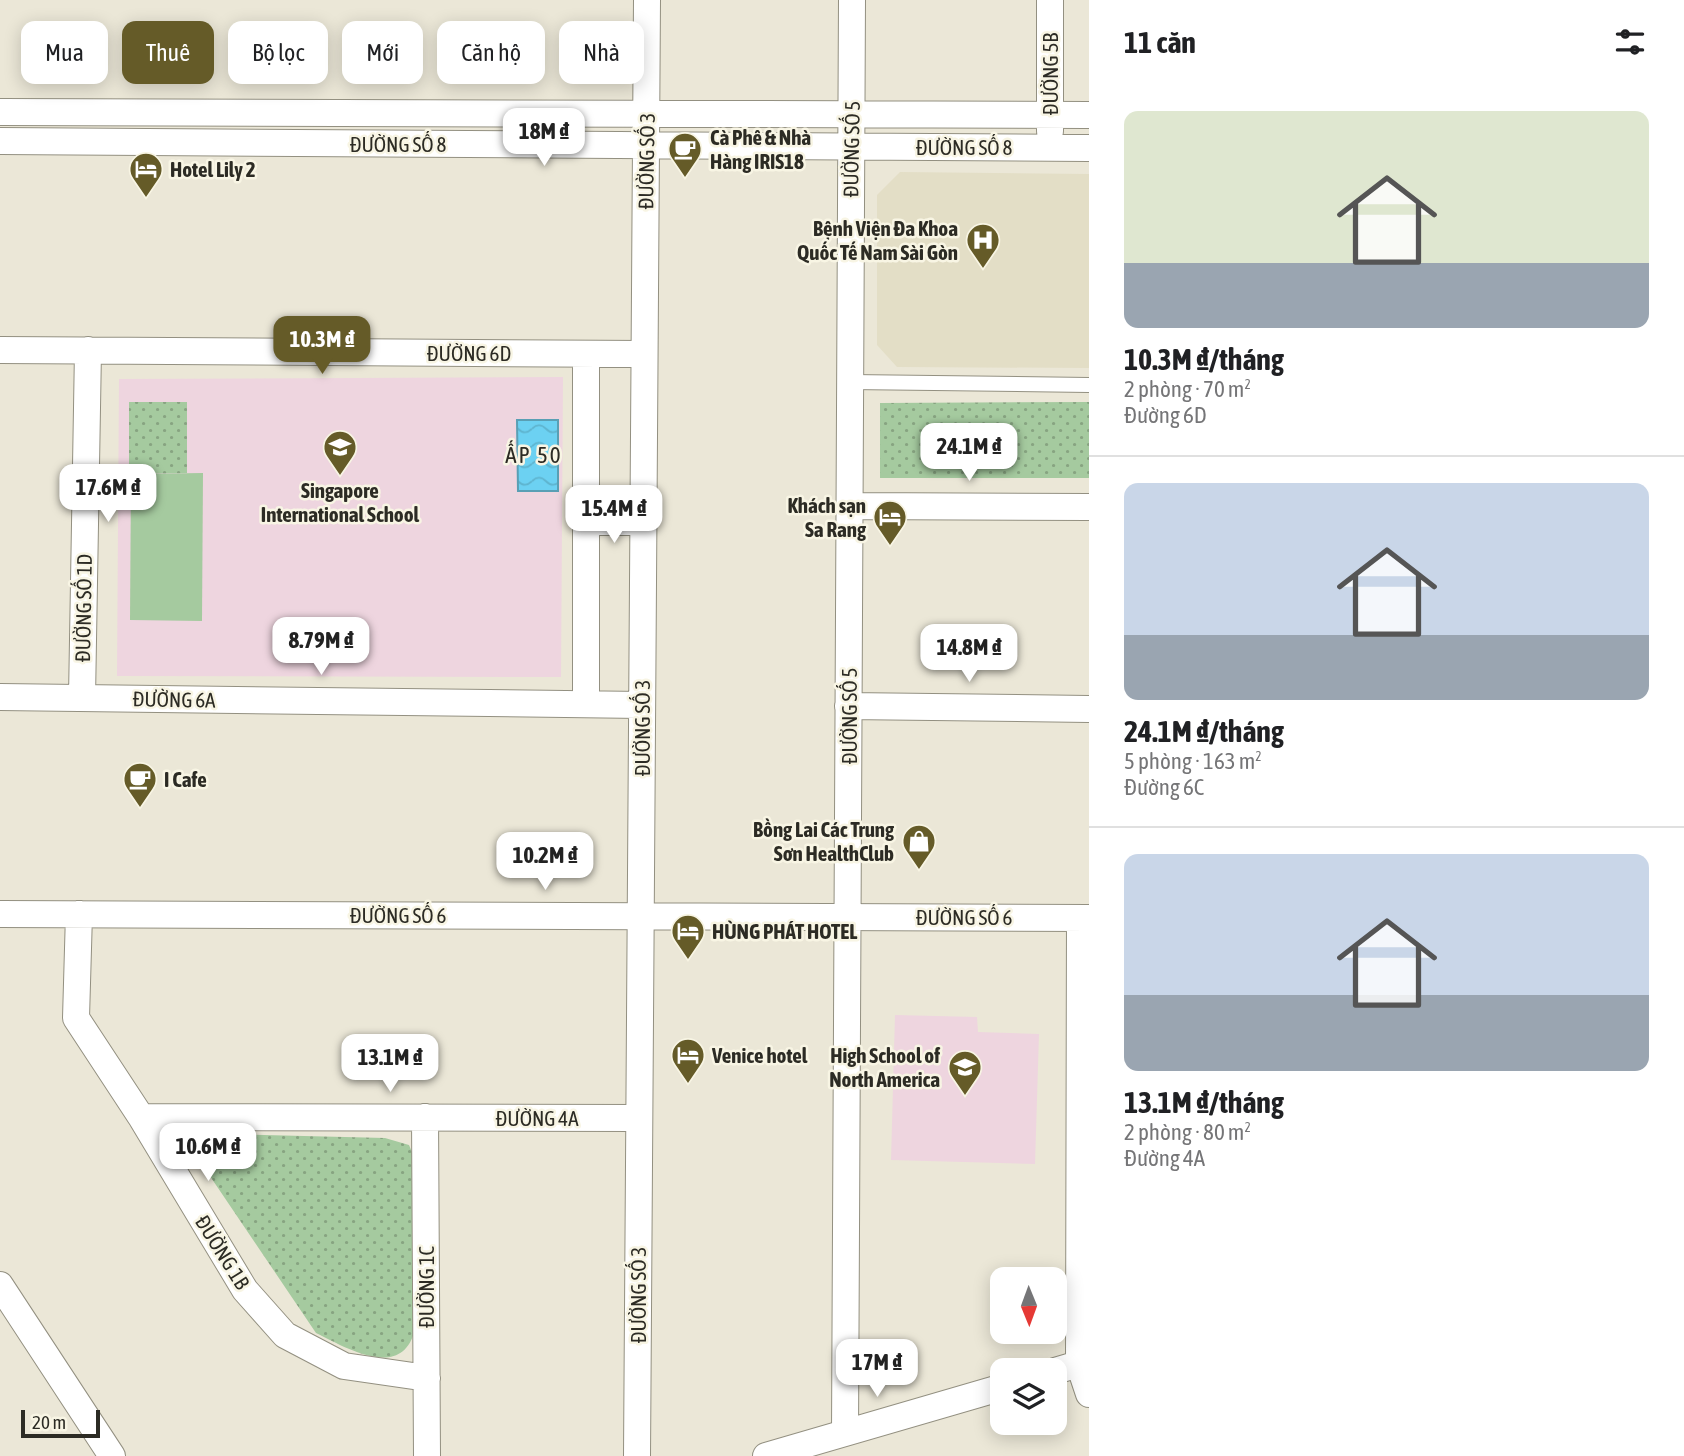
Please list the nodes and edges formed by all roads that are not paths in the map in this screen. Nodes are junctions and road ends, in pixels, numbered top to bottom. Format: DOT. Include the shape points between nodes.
graph roads {
  1 [pos="647,0"];
  2 [pos="852,0"];
  3 [pos="1050,0"];
  4 [pos="0,112"];
  5 [pos="646,113"];
  6 [pos="852,114"];
  7 [pos="1050,114"];
  8 [pos="1089,115"];
  9 [pos="0,141"];
  10 [pos="646,145"];
  11 [pos="850,147"];
  12 [pos="1049,148"];
  13 [pos="1089,148"];
  14 [pos="0,350"];
  15 [pos="88,351"];
  16 [pos="586,354"];
  17 [pos="644,354"];
  18 [pos="850,382"];
  19 [pos="1089,385"];
  20 [pos="850,506"];
  21 [pos="1089,507"];
  22 [pos="586,522"];
  23 [pos="643,522"];
  24 [pos="0,696"];
  25 [pos="82,698"];
  26 [pos="586,704"];
  27 [pos="642,705"];
  28 [pos="849,706"];
  29 [pos="1089,709"];
  30 [pos="0,914"];
  31 [pos="79,914"];
  32 [pos="641,916"];
  33 [pos="848,917"];
  34 [pos="1084,918"];
  35 [pos="141,1117"];
  36 [pos="425,1117"];
  37 [pos="639,1118"];
  38 [pos="0,1285"];
  39 [pos="1074,1365"];
  40 [pos="427,1378"];
  41 [pos="990,1391"];
  42 [pos="1089,1394"];
  43 [pos="845,1433"];
  44 [pos="112,1456"];
  45 [pos="427,1456"];
  46 [pos="637,1456"];
  47 [pos="765,1456"];
  1 -- 5 [label="street, ĐƯỜNG SỐ 3"];
  2 -- 6 [label="street, ĐƯỜNG SỐ 5"];
  3 -- 7 [label="street, ĐƯỜNG 5B"];
  4 -- 5 [label="street, ĐƯỜNG SỐ 8"];
  5 -- 6 [label="street, ĐƯỜNG SỐ 8"];
  5 -- 10 [label="street, ĐƯỜNG SỐ 3"];
  6 -- 7 [label="street, ĐƯỜNG SỐ 8"];
  6 -- 11 [label="street, ĐƯỜNG SỐ 5"];
  7 -- 8 [label="street, ĐƯỜNG SỐ 8"];
  7 -- 12 [label="street, ĐƯỜNG 5B"];
  9 -- 10 [label="street, ĐƯỜNG SỐ 8"];
  10 -- 11 [label="street, ĐƯỜNG SỐ 8"];
  10 -- 17 [label="street, ĐƯỜNG SỐ 3"];
  11 -- 12 [label="street, ĐƯỜNG SỐ 8"];
  11 -- 18 [label="street, ĐƯỜNG SỐ 5"];
  12 -- 13 [label="street, ĐƯỜNG SỐ 8"];
  14 -- 15 [label="street, ĐƯỜNG 6D"];
  15 -- 16 [label="street, ĐƯỜNG 6D"];
  15 -- 25 [label="street, ĐƯỜNG SỐ 1D"];
  16 -- 17 [label="street, ĐƯỜNG 6D"];
  16 -- 22 [label="street"];
  17 -- 23 [label="street, ĐƯỜNG SỐ 3"];
  18 -- 19 [label="lane"];
  18 -- 20 [label="street, ĐƯỜNG SỐ 5"];
  20 -- 21 [label="street"];
  20 -- 28 [label="street, ĐƯỜNG SỐ 5"];
  22 -- 23 [label="street"];
  22 -- 26 [label="street"];
  23 -- 27 [label="street, ĐƯỜNG SỐ 3"];
  24 -- 25 [label="street, ĐƯỜNG 6A"];
  25 -- 26 [label="street, ĐƯỜNG 6A"];
  26 -- 27 [label="street, ĐƯỜNG 6A"];
  27 -- 32 [label="street, ĐƯỜNG SỐ 3"];
  28 -- 29 [label="street"];
  28 -- 33 [label="street, ĐƯỜNG SỐ 5"];
  30 -- 31 [label="street, ĐƯỜNG SỐ 6"];
  31 -- 32 [label="street, ĐƯỜNG SỐ 6"];
  31 -- 35 [label="street, ĐƯỜNG 1B" via="76,1018"];
  32 -- 33 [label="street, ĐƯỜNG SỐ 6"];
  32 -- 37 [label="street, ĐƯỜNG SỐ 3"];
  33 -- 34 [label="street, ĐƯỜNG SỐ 6"];
  33 -- 43 [label="street, ĐƯỜNG SỐ 5"];
  34 -- 39 [label="street"];
  35 -- 36 [label="street, ĐƯỜNG 4A"];
  35 -- 40 [label="street, ĐƯỜNG 1B" via="245,1290 285,1335 344,1366"];
  36 -- 37 [label="street, ĐƯỜNG 4A"];
  36 -- 40 [label="street, ĐƯỜNG 1C"];
  37 -- 46 [label="street, ĐƯỜNG SỐ 3"];
  38 -- 44 [label="street"];
  39 -- 42 [label="street"];
  40 -- 45 [label="street, ĐƯỜNG 1C"];
  41 -- 43 [label="street"];
  43 -- 47 [label="street"];
}
